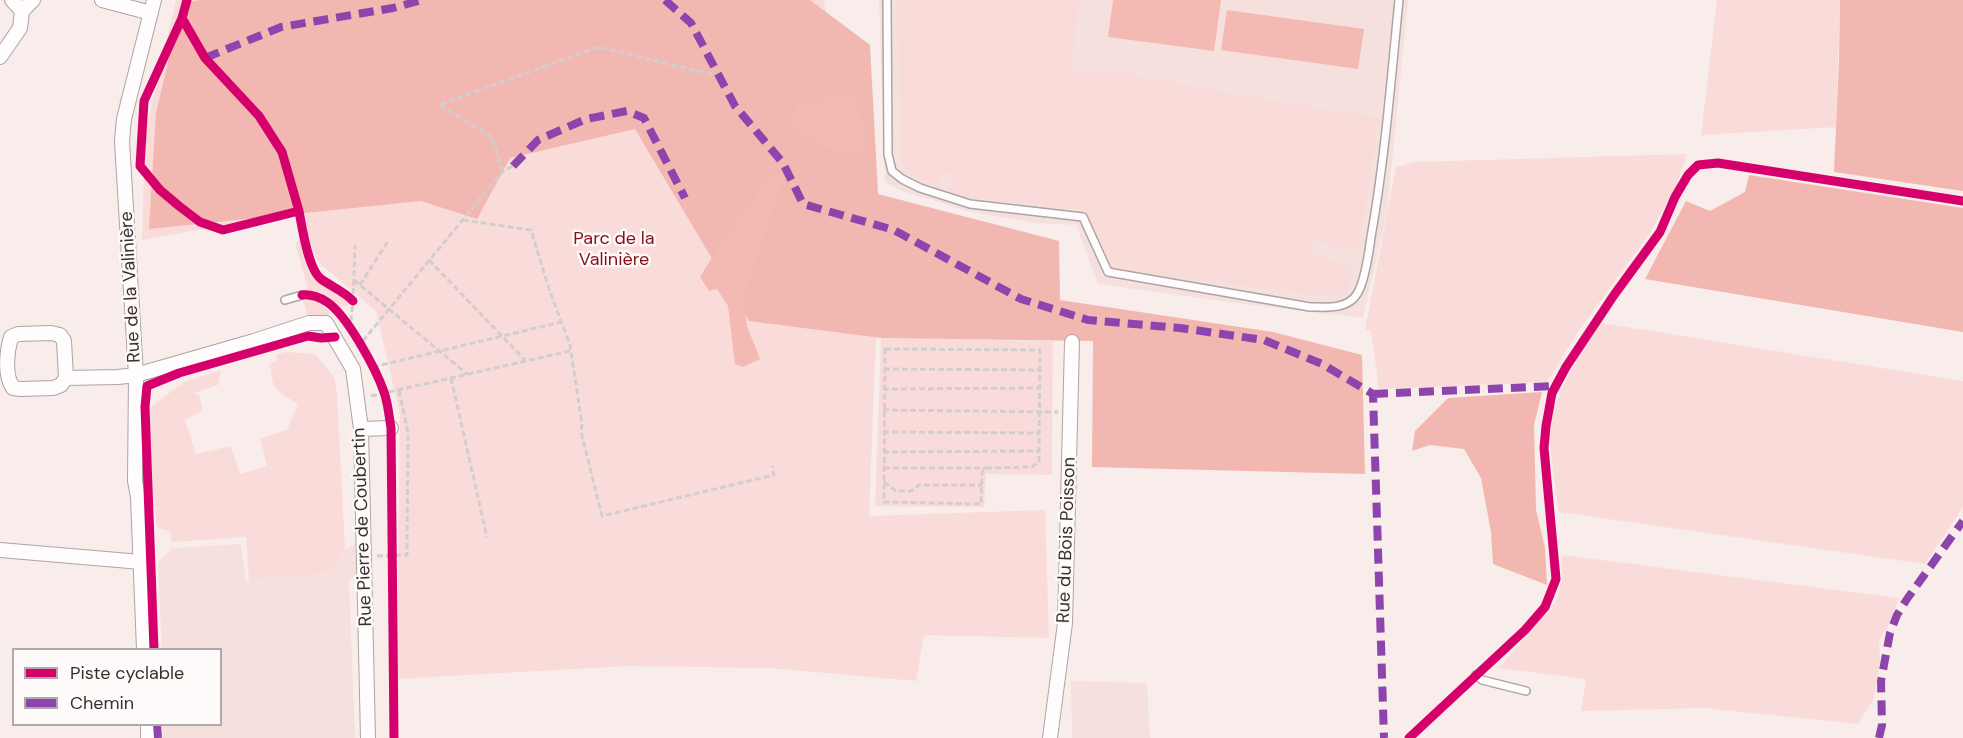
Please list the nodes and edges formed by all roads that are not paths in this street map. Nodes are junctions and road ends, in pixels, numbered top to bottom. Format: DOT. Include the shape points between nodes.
graph roads {
  1 [pos="12,0"];
  2 [pos="33,0"];
  3 [pos="102,0"];
  4 [pos="887,0"];
  5 [pos="1399,0"];
  6 [pos="152,6"];
  7 [pos="22,11"];
  8 [pos="0,57"];
  9 [pos="302,295"];
  10 [pos="285,300"];
  11 [pos="1072,342"];
  12 [pos="136,375"];
  13 [pos="66,378"];
  14 [pos="392,428"];
  15 [pos="361,429"];
  16 [pos="0,550"];
  17 [pos="141,562"];
  18 [pos="144,648"];
  19 [pos="1476,675"];
  20 [pos="1526,691"];
  21 [pos="368,738"];
  22 [pos="1050,738"];
  1 -- 7 [label="street"];
  2 -- 7 [label="street"];
  3 -- 6 [label="street"];
  4 -- 5 [label="lane" via="888,153 892,171 902,179 970,204 1083,218 1108,272 1335,308 1357,295 1366,266 1379,191"];
  6 -- 12 [label="street, Rue de la Valinière" via="122,141"];
  7 -- 8 [label="street" via="20,28"];
  9 -- 10 [label="lane"];
  11 -- 22 [label="street, Rue du Bois Poisson" via="1065,623"];
  12 -- 13 [label="street"];
  12 -- 15 [label="street, Rue Pierre de Coubertin" via="309,323 326,323 353,369"];
  12 -- 17 [label="street, Rue de la Valinière" via="135,481"];
  13 -- 13 [label="street" via="64,341 60,335 11,337 8,371 12,387 53,388"];
  14 -- 15 [label="street"];
  15 -- 21 [label="street, Rue Pierre de Coubertin"];
  16 -- 17 [label="street"];
  17 -- 18 [label="street, Rue de la Valinière"];
  19 -- 20 [label="lane"];
}
